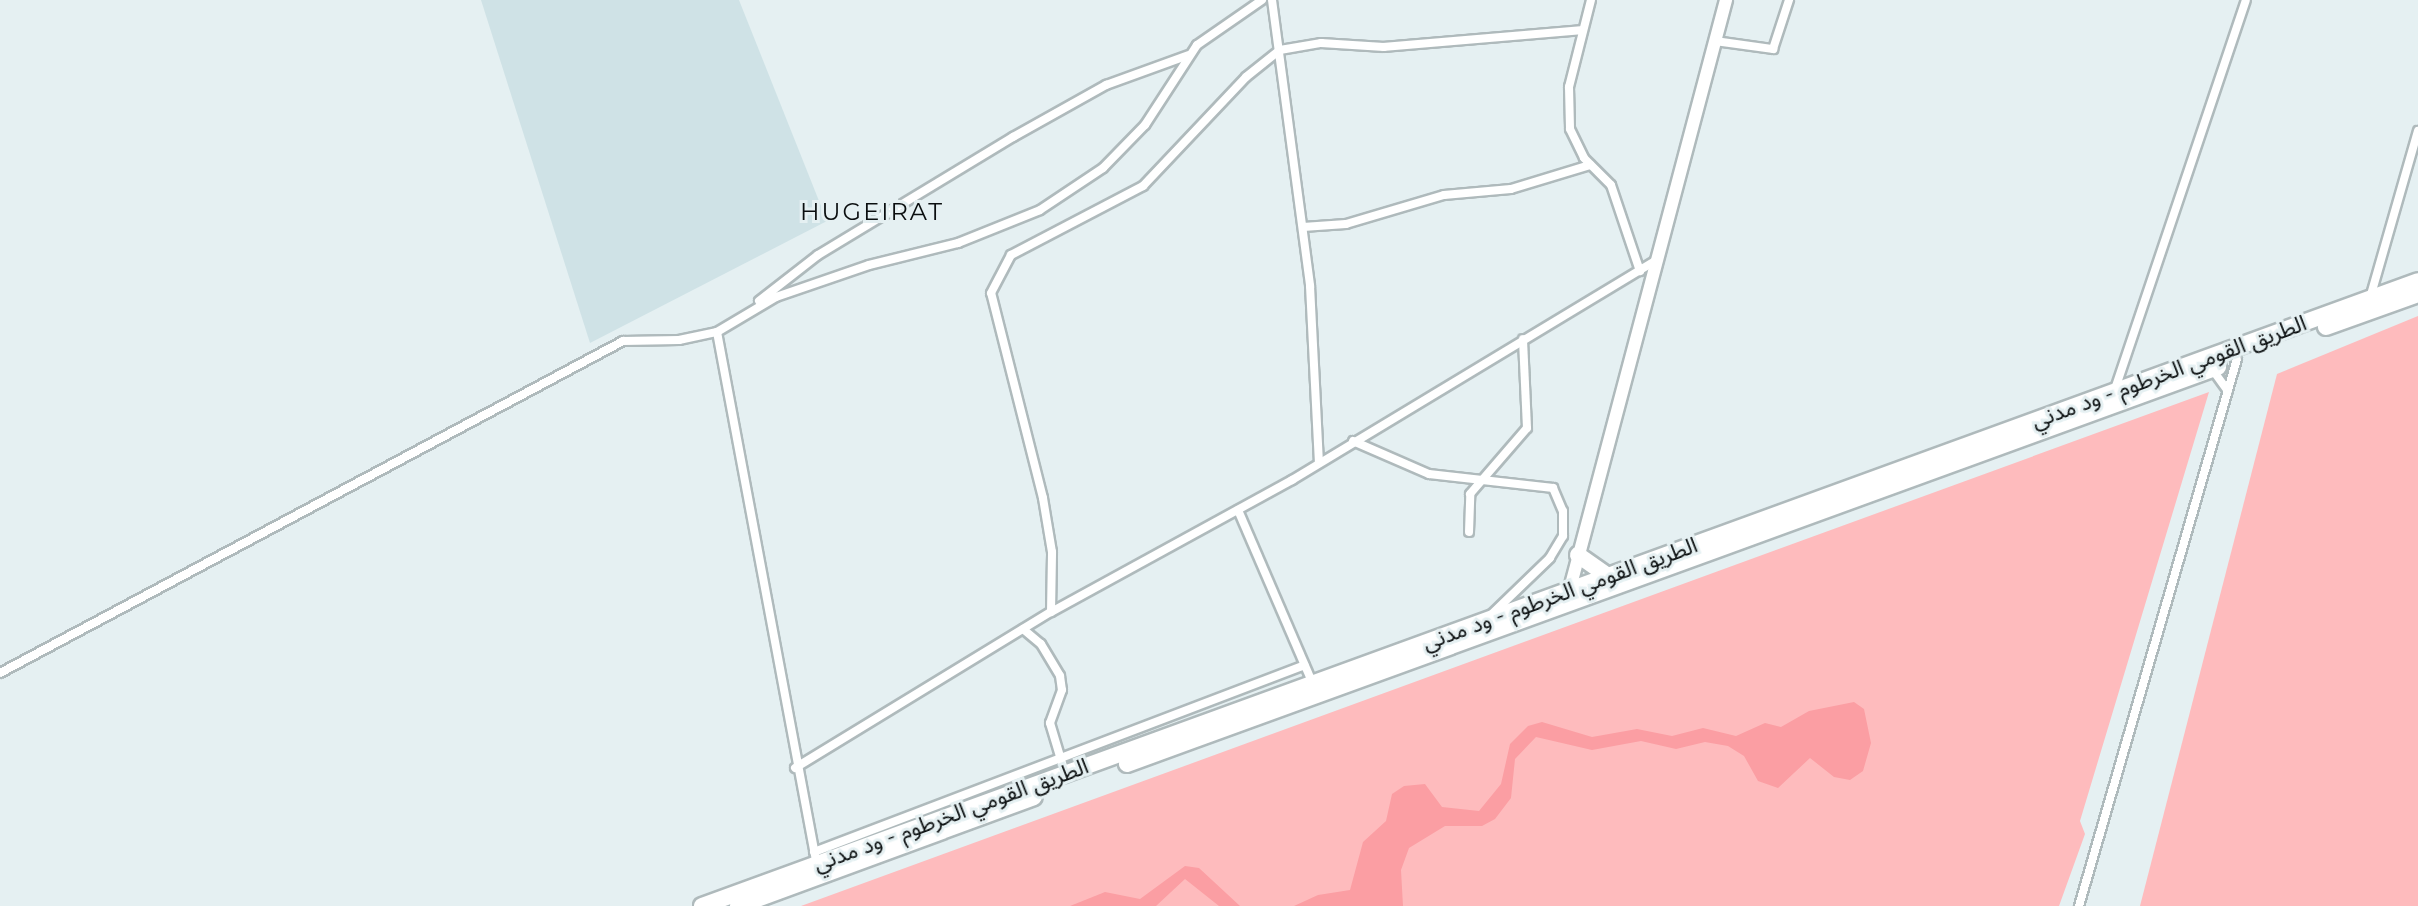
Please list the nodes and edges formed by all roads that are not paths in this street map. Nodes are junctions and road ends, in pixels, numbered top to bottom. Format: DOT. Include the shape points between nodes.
graph roads {
  1 [pos="1262,0"];
  2 [pos="1272,0"];
  3 [pos="1591,0"];
  4 [pos="1726,0"];
  5 [pos="1789,0"];
  6 [pos="2246,0"];
  7 [pos="1582,30"];
  8 [pos="1715,41"];
  9 [pos="1280,50"];
  10 [pos="1189,55"];
  11 [pos="2418,131"];
  12 [pos="1590,165"];
  13 [pos="1303,227"];
  14 [pos="1655,261"];
  15 [pos="1640,271"];
  16 [pos="2418,281"];
  17 [pos="2418,294"];
  18 [pos="2371,304"];
  19 [pos="746,311"];
  20 [pos="717,332"];
  21 [pos="1523,339"];
  22 [pos="2237,359"];
  23 [pos="2211,369"];
  24 [pos="2114,390"];
  25 [pos="2228,391"];
  26 [pos="1353,441"];
  27 [pos="1319,463"];
  28 [pos="1478,482"];
  29 [pos="1238,510"];
  30 [pos="1469,532"];
  31 [pos="1578,555"];
  32 [pos="1608,576"];
  33 [pos="1568,596"];
  34 [pos="1051,612"];
  35 [pos="1485,621"];
  36 [pos="1023,629"];
  37 [pos="1305,665"];
  38 [pos="0,673"];
  39 [pos="1313,684"];
  40 [pos="1060,756"];
  41 [pos="795,768"];
  42 [pos="1065,774"];
  43 [pos="817,864"];
  44 [pos="702,906"];
  45 [pos="738,906"];
  46 [pos="2079,906"];
  1 -- 10 [label="street" via="1207,36"];
  2 -- 9 [label="street"];
  3 -- 7 [label="street"];
  4 -- 8 [label="street"];
  5 -- 8 [label="street" via="1773,49"];
  6 -- 24 [label="street"];
  7 -- 9 [label="street" via="1384,47 1321,43"];
  7 -- 12 [label="street" via="1567,102 1573,139"];
  8 -- 14 [label="street"];
  9 -- 13 [label="street"];
  9 -- 34 [label="street" via="1246,77 1143,186 1018,248 992,283 1049,529"];
  10 -- 19 [label="street" via="1106,85 1013,137 818,255"];
  10 -- 19 [label="street" via="1145,125 1075,191 999,228 869,265"];
  11 -- 18 [label="street"];
  12 -- 13 [label="street" via="1511,189 1444,195 1346,224"];
  12 -- 15 [label="street" via="1611,185"];
  13 -- 27 [label="street"];
  14 -- 15 [label="street"];
  14 -- 31 [label="street"];
  15 -- 21 [label="street"];
  16 -- 18 [label="highway, الطريق القومي الخرطوم - ود مدني"];
  17 -- 18 [label="highway, الطريق القومي الخرطوم - ود مدني"];
  18 -- 22 [label="highway, الطريق القومي الخرطوم - ود مدني"];
  18 -- 24 [label="highway, الطريق القومي الخرطوم - ود مدني"];
  19 -- 20 [label="street"];
  20 -- 38 [label="street" via="679,340 623,341"];
  20 -- 41 [label="street"];
  21 -- 26 [label="street"];
  21 -- 28 [label="street" via="1527,428"];
  22 -- 23 [label="highway, الطريق القومي الخرطوم - ود مدني"];
  22 -- 25 [label="street"];
  23 -- 25 [label="street"];
  23 -- 33 [label="highway, الطريق القومي الخرطوم - ود مدني"];
  24 -- 32 [label="highway, الطريق القومي الخرطوم - ود مدني"];
  25 -- 46 [label="street"];
  26 -- 27 [label="street"];
  26 -- 28 [label="street" via="1429,474"];
  27 -- 29 [label="street"];
  28 -- 30 [label="street" via="1468,503"];
  28 -- 35 [label="street" via="1550,486 1564,524 1550,558"];
  29 -- 34 [label="street"];
  29 -- 37 [label="street"];
  31 -- 32 [label="highway"];
  31 -- 33 [label="street"];
  32 -- 33 [label="highway, الطريق القومي الخرطوم - ود مدني"];
  33 -- 35 [label="highway, الطريق القومي الخرطوم - ود مدني"];
  33 -- 43 [label="highway, الطريق القومي الخرطوم - ود مدني"];
  34 -- 36 [label="street"];
  35 -- 39 [label="highway, الطريق القومي الخرطوم - ود مدني"];
  36 -- 40 [label="street" via="1041,644 1060,676 1062,690 1050,723"];
  36 -- 41 [label="street"];
  37 -- 39 [label="street"];
  37 -- 40 [label="street"];
  39 -- 42 [label="highway, الطريق القومي الخرطوم - ود مدني"];
  40 -- 42 [label="street"];
  40 -- 43 [label="street"];
  41 -- 43 [label="street"];
  42 -- 43 [label="highway, الطريق القومي الخرطوم - ود مدني"];
  43 -- 44 [label="highway, الطريق القومي الخرطوم - ود مدني"];
  43 -- 45 [label="highway, الطريق القومي الخرطوم - ود مدني"];
}
